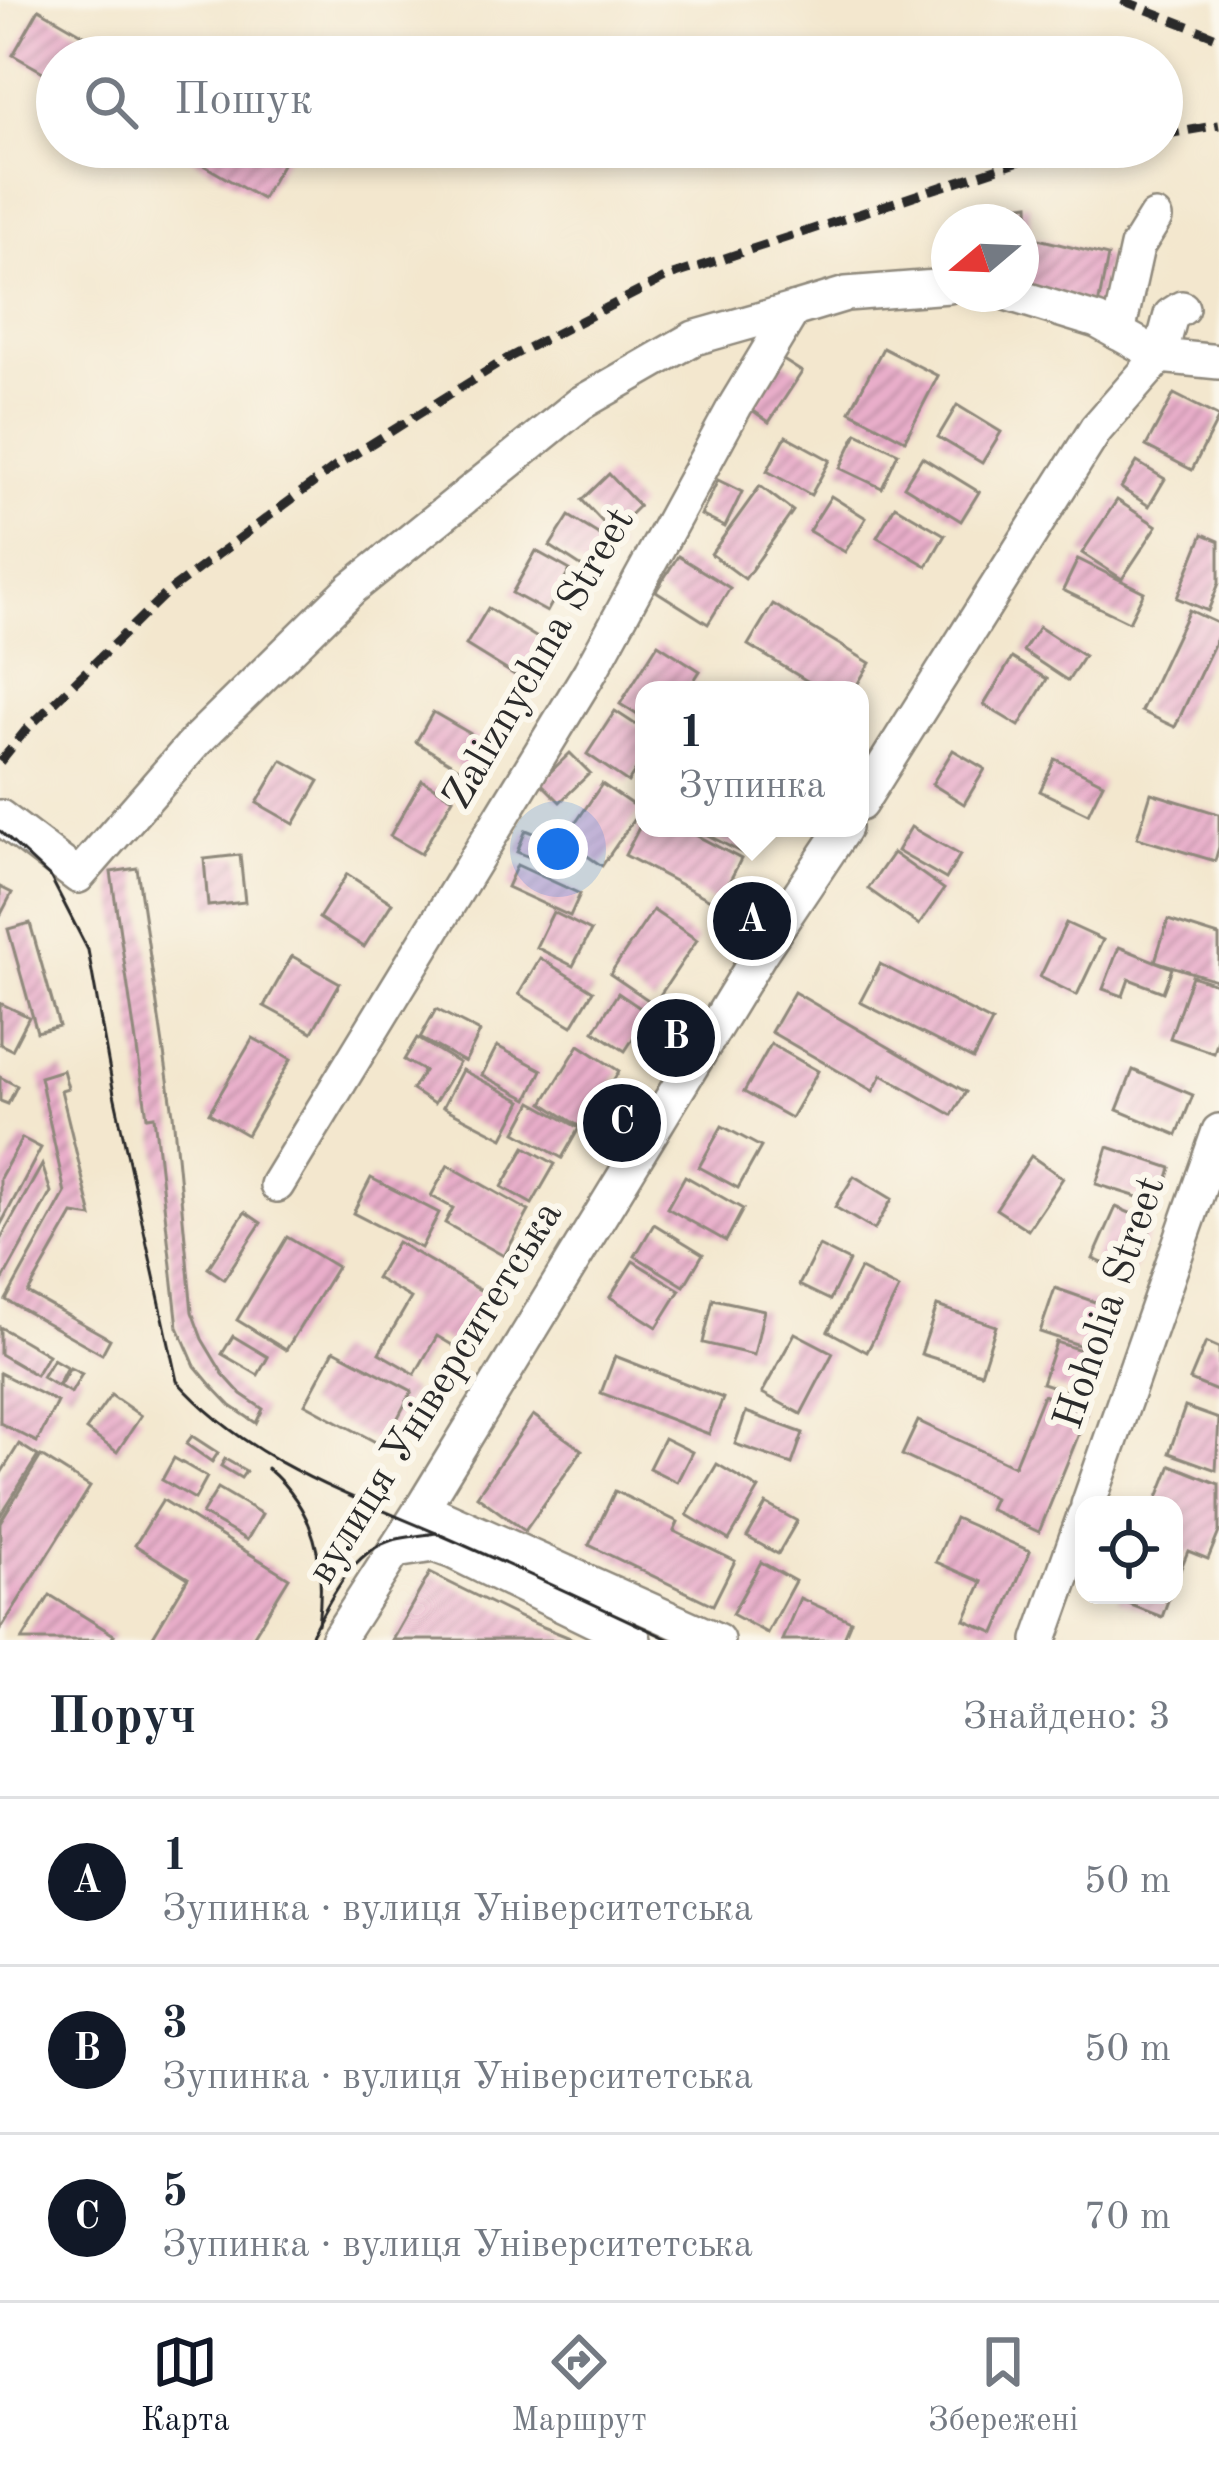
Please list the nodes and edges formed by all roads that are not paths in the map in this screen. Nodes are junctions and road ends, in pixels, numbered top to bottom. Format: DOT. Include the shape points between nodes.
graph roads {
  1 [pos="1154,218"];
  2 [pos="931,287"];
  3 [pos="1039,303"];
  4 [pos="1182,308"];
  5 [pos="793,310"];
  6 [pos="1118,333"];
  7 [pos="1160,356"];
  8 [pos="1219,362"];
  9 [pos="869,791"];
  10 [pos="0,817"];
  11 [pos="838,837"];
  12 [pos="1219,1131"];
  13 [pos="277,1186"];
  14 [pos="1091,1496"];
  15 [pos="422,1508"];
  16 [pos="1075,1541"];
  17 [pos="395,1551"];
  18 [pos="337,1640"];
  19 [pos="634,1640"];
  20 [pos="717,1640"];
  21 [pos="1040,1640"];
  1 -- 6 [label="street" via="1137,247"];
  2 -- 5 [label="street" via="846,294"];
  3 -- 6 [label="street"];
  4 -- 7 [label="street" via="1171,315"];
  5 -- 10 [label="street" via="694,338 580,403 352,588 196,741 78,876"];
  5 -- 13 [label="street, Zaliznychna Street" via="590,671"];
  6 -- 7 [label="street"];
  7 -- 8 [label="street"];
  7 -- 9 [label="street" via="1096,429"];
  11 -- 15 [label="street, вулиця Університетська"];
  12 -- 14 [label="street, Hoholia Street"];
  15 -- 17 [label="street, вулиця Університетська"];
  15 -- 20 [label="street"];
  16 -- 21 [label="street"];
  17 -- 18 [label="street, вулиця Університетська"];
  17 -- 19 [label="street" via="453,1552"];
}
